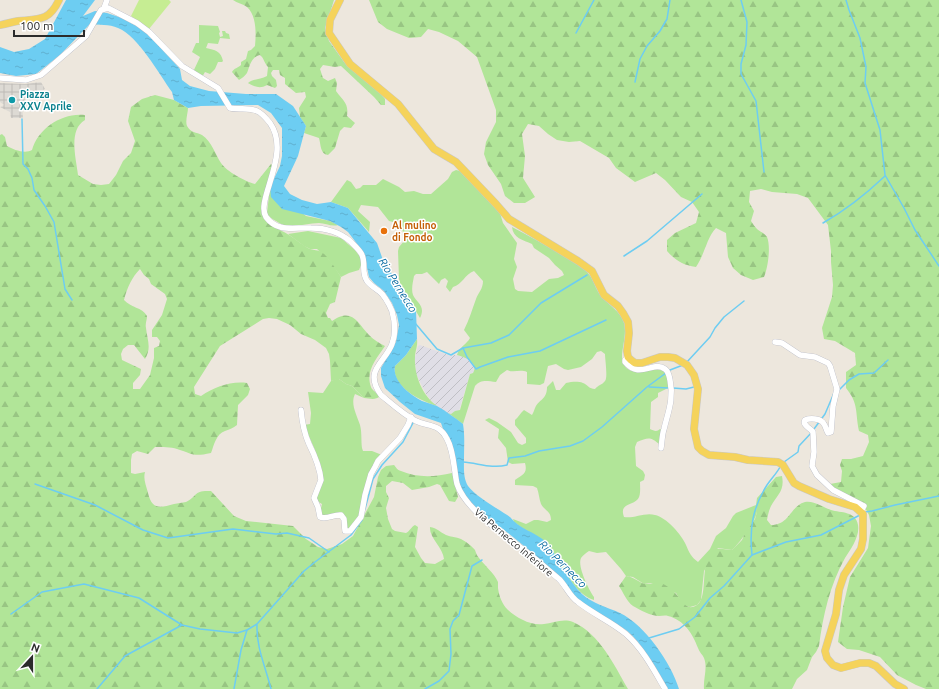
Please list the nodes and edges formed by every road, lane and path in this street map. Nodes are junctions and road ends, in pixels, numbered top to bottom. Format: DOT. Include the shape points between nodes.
graph roads {
  1 [pos="108,0"];
  2 [pos="340,0"];
  3 [pos="56,1"];
  4 [pos="102,9"];
  5 [pos="0,25"];
  6 [pos="0,78"];
  7 [pos="775,342"];
  8 [pos="628,357"];
  9 [pos="300,410"];
  10 [pos="414,419"];
  11 [pos="661,448"];
  12 [pos="861,511"];
  13 [pos="665,689"];
  14 [pos="904,689"];
  1 -- 4 [label="street"];
  2 -- 8 [label="main road" via="330,20 329,33 350,64 398,104 434,149 456,162 509,220 592,271 604,295 618,306 628,322"];
  3 -- 5 [label="main road" via="48,17"];
  4 -- 6 [label="street" via="78,45 41,75 26,80"];
  4 -- 10 [label="street, Via Pernecco Inferiore" via="108,8 149,32 182,66 218,88 228,106 252,109 264,115 274,130 277,145 265,214 277,225 288,229 309,228 336,232 351,242 362,256 364,277 390,306 394,320 393,343 375,372 376,385 381,395"];
  7 -- 12 [label="street" via="782,343 800,355 828,362 837,389 831,432 828,433 821,421 808,419 804,422 813,432 812,466 817,476 833,490 864,506"];
  8 -- 11 [label="street" via="625,362 634,369 659,367 669,373 671,407"];
  8 -- 12 [label="main road" via="642,363 660,357 675,358 683,361 690,369 698,389 694,429 698,447 702,451 709,455 778,462 799,486 829,499 855,506"];
  9 -- 10 [label="street" via="321,478 314,495 319,515 325,518 341,515 344,518 345,531 350,531 361,517 371,474 378,461"];
  10 -- 13 [label="street, Via Pernecco Inferiore" via="437,427 446,436 458,490 478,514 566,586 576,601 626,634 653,667"];
  12 -- 14 [label="main road" via="861,549 844,576 839,590 836,614 826,651 827,658 833,665 841,668 869,663"];
}
